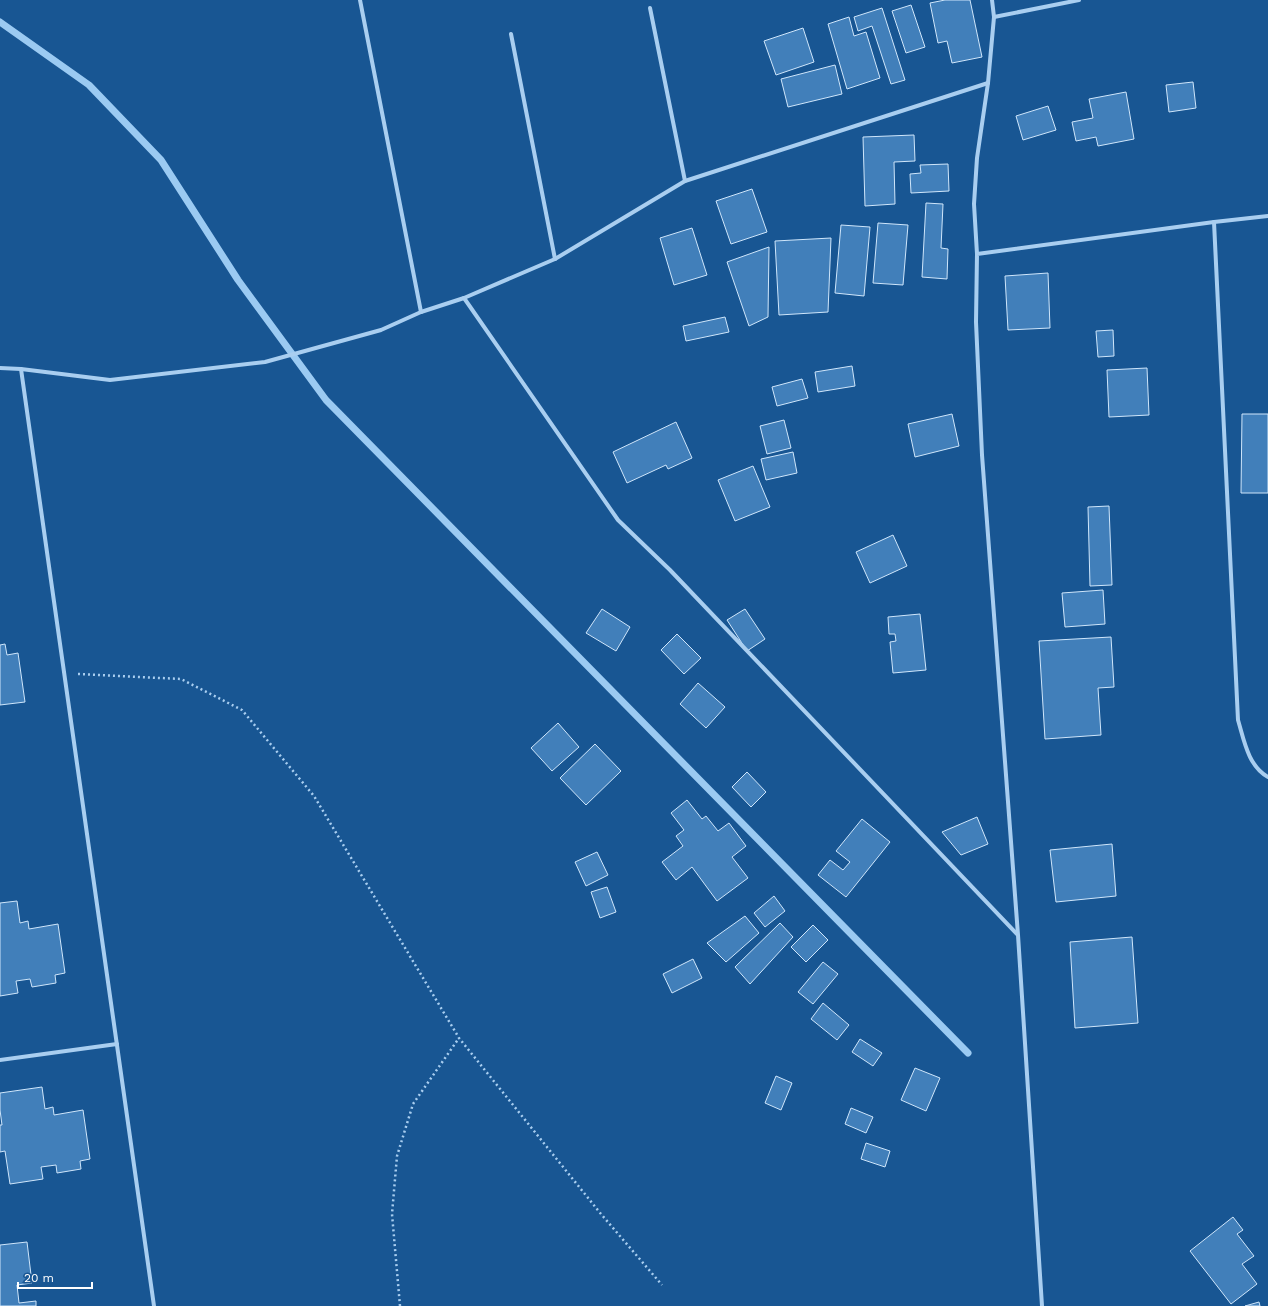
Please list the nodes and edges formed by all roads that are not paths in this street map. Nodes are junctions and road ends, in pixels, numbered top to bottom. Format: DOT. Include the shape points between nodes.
graph roads {
  1 [pos="360,0"];
  2 [pos="992,0"];
  3 [pos="1079,0"];
  4 [pos="650,8"];
  5 [pos="994,17"];
  6 [pos="511,34"];
  7 [pos="988,83"];
  8 [pos="685,181"];
  9 [pos="1268,216"];
  10 [pos="1214,222"];
  11 [pos="977,254"];
  12 [pos="555,259"];
  13 [pos="464,298"];
  14 [pos="421,312"];
  15 [pos="0,368"];
  16 [pos="21,369"];
  17 [pos="1268,777"];
  18 [pos="1018,934"];
  19 [pos="117,1044"];
  20 [pos="0,1060"];
  21 [pos="154,1306"];
  22 [pos="1042,1306"];
  1 -- 14 [label="street"];
  2 -- 5 [label="street"];
  3 -- 5 [label="street"];
  4 -- 8 [label="street"];
  5 -- 7 [label="street"];
  6 -- 12 [label="street"];
  7 -- 8 [label="street"];
  7 -- 11 [label="street" via="977,158 974,204"];
  8 -- 12 [label="street"];
  9 -- 10 [label="street"];
  10 -- 11 [label="street"];
  10 -- 17 [label="street" via="1238,720 1248,753 1261,773"];
  11 -- 18 [label="street" via="976,322 982,455"];
  12 -- 13 [label="street"];
  13 -- 14 [label="street"];
  13 -- 18 [label="street" via="618,520 681,582"];
  14 -- 16 [label="street" via="381,330 265,362 110,380"];
  15 -- 16 [label="street"];
  16 -- 19 [label="street"];
  18 -- 22 [label="street"];
  19 -- 20 [label="street"];
  19 -- 21 [label="street"];
}
